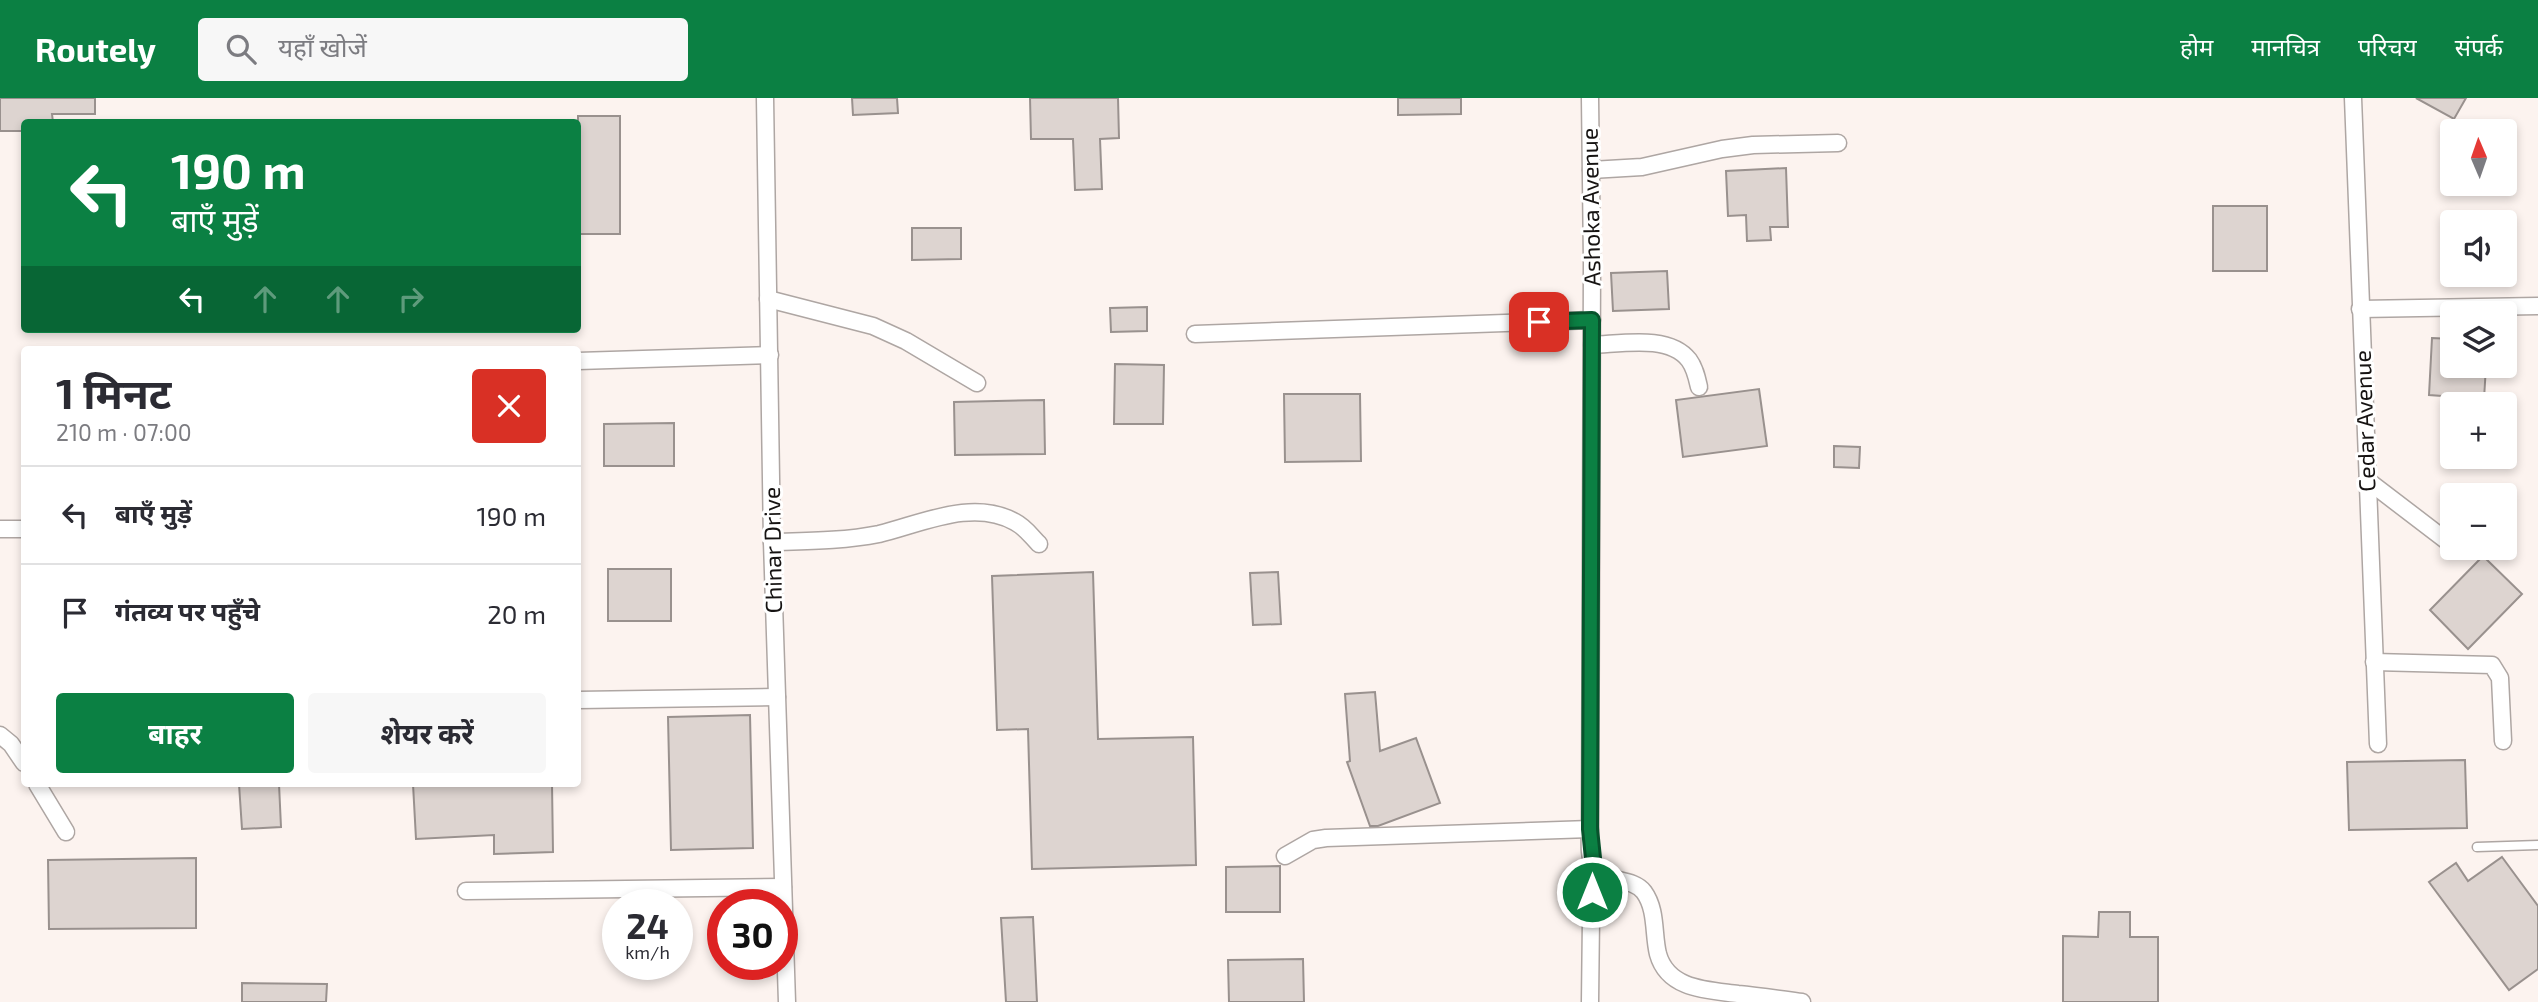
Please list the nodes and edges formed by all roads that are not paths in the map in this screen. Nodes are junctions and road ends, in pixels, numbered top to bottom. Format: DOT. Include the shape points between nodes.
graph roads {
  1 [pos="765,98"];
  2 [pos="1590,98"];
  3 [pos="2354,98"];
  4 [pos="1838,143"];
  5 [pos="1591,170"];
  6 [pos="768,299"];
  7 [pos="2538,306"];
  8 [pos="2360,309"];
  9 [pos="1592,320"];
  10 [pos="1195,334"];
  11 [pos="1592,345"];
  12 [pos="769,355"];
  13 [pos="581,361"];
  14 [pos="978,383"];
  15 [pos="1699,387"];
  16 [pos="2367,480"];
  17 [pos="0,529"];
  18 [pos="21,529"];
  19 [pos="2440,536"];
  20 [pos="772,542"];
  21 [pos="1039,544"];
  22 [pos="2374,662"];
  23 [pos="777,696"];
  24 [pos="581,700"];
  25 [pos="0,735"];
  26 [pos="2503,741"];
  27 [pos="2378,744"];
  28 [pos="21,759"];
  29 [pos="39,787"];
  30 [pos="1590,829"];
  31 [pos="65,832"];
  32 [pos="2538,845"];
  33 [pos="2477,847"];
  34 [pos="1285,856"];
  35 [pos="1593,865"];
  36 [pos="783,887"];
  37 [pos="466,891"];
  38 [pos="787,1002"];
  39 [pos="1590,1002"];
  40 [pos="1802,1002"];
  1 -- 6 [label="street, Chinar Drive"];
  2 -- 5 [label="street, Ashoka Avenue"];
  3 -- 8 [label="street, Cedar Avenue"];
  4 -- 5 [label="street" via="1753,145 1642,167"];
  5 -- 9 [label="street, Ashoka Avenue"];
  6 -- 12 [label="street, Chinar Drive"];
  6 -- 14 [label="street" via="873,326"];
  7 -- 8 [label="street"];
  8 -- 16 [label="street, Cedar Avenue"];
  9 -- 10 [label="street"];
  9 -- 11 [label="street, Ashoka Avenue"];
  11 -- 15 [label="street" via="1650,343 1677,349 1690,361"];
  11 -- 30 [label="street, Ashoka Avenue"];
  12 -- 13 [label="street"];
  12 -- 20 [label="street, Chinar Drive"];
  16 -- 19 [label="street"];
  16 -- 22 [label="street, Cedar Avenue"];
  17 -- 18 [label="street"];
  20 -- 21 [label="street" via="879,534 964,513 990,514 1015,522"];
  20 -- 23 [label="street, Chinar Drive"];
  22 -- 26 [label="street" via="2492,665 2500,678"];
  22 -- 27 [label="street, Cedar Avenue"];
  23 -- 24 [label="street"];
  23 -- 36 [label="street, Chinar Drive"];
  25 -- 28 [label="street"];
  29 -- 31 [label="street"];
  30 -- 34 [label="street" via="1326,838"];
  30 -- 35 [label="street, Ashoka Avenue"];
  32 -- 33 [label="lane"];
  35 -- 39 [label="street, Ashoka Avenue"];
  35 -- 40 [label="street" via="1606,876 1631,882 1644,892 1660,960 1673,978 1711,992"];
  36 -- 37 [label="street"];
  36 -- 38 [label="street, Chinar Drive"];
}
